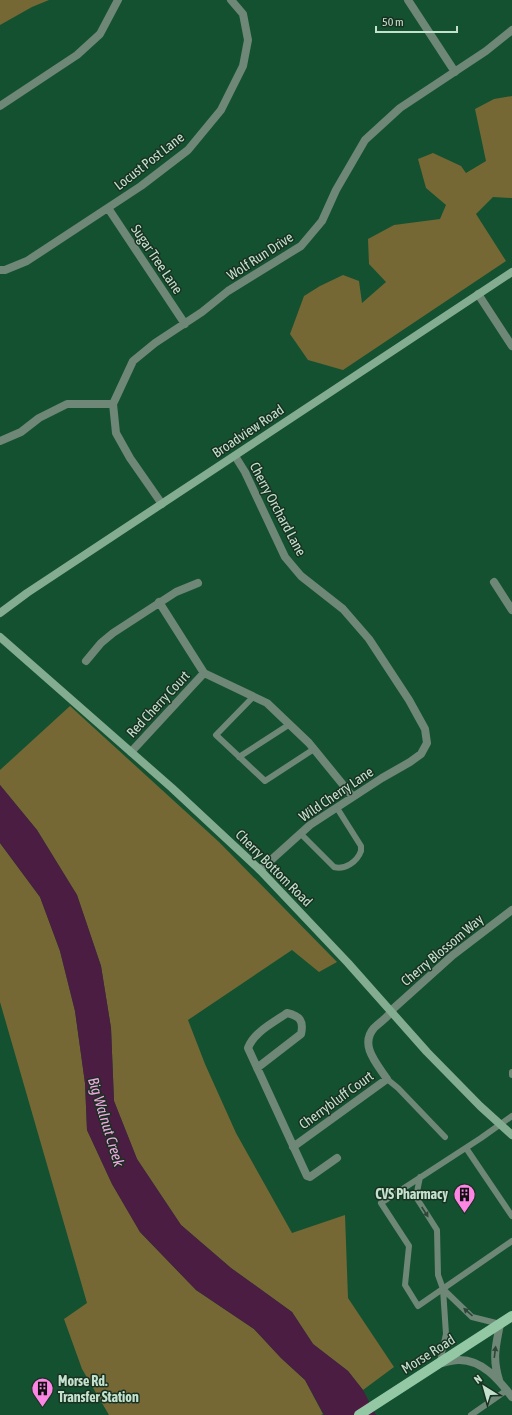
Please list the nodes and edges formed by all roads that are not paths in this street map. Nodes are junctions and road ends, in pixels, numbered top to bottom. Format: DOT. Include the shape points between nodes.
graph roads {
  1 [pos="118,0"];
  2 [pos="231,0"];
  3 [pos="408,0"];
  4 [pos="512,30"];
  5 [pos="455,72"];
  6 [pos="0,106"];
  7 [pos="108,208"];
  8 [pos="0,270"];
  9 [pos="512,272"];
  10 [pos="478,294"];
  11 [pos="185,324"];
  12 [pos="512,346"];
  13 [pos="113,404"];
  14 [pos="0,441"];
  15 [pos="235,456"];
  16 [pos="162,504"];
  17 [pos="494,582"];
  18 [pos="198,584"];
  19 [pos="159,602"];
  20 [pos="512,610"];
  21 [pos="0,613"];
  22 [pos="0,637"];
  23 [pos="86,661"];
  24 [pos="204,673"];
  25 [pos="253,697"];
  26 [pos="290,724"];
  27 [pos="427,743"];
  28 [pos="314,749"];
  29 [pos="131,752"];
  30 [pos="239,757"];
  31 [pos="353,797"];
  32 [pos="336,808"];
  33 [pos="301,834"];
  34 [pos="260,870"];
  35 [pos="512,910"];
  36 [pos="392,1012"];
  37 [pos="257,1068"];
  38 [pos="387,1078"];
  39 [pos="512,1116"];
  40 [pos="500,1125"];
  41 [pos="512,1135"];
  42 [pos="445,1137"];
  43 [pos="293,1147"];
  44 [pos="466,1148"];
  45 [pos="337,1158"];
  46 [pos="420,1176"];
  47 [pos="512,1216"];
  48 [pos="512,1241"];
  49 [pos="443,1289"];
  50 [pos="512,1316"];
  51 [pos="500,1324"];
  52 [pos="440,1363"];
  53 [pos="499,1380"];
  54 [pos="509,1393"];
  55 [pos="359,1415"];
  56 [pos="471,1415"];
  1 -- 6 [label="street" via="100,34 78,54"];
  2 -- 7 [label="street, Locust Post Lane" via="243,14 248,40 243,66 222,110 188,150"];
  3 -- 5 [label="street"];
  4 -- 5 [label="street, Wolf Run Drive"];
  5 -- 11 [label="street, Wolf Run Drive" via="400,108 364,140 322,221 301,246 228,291"];
  7 -- 8 [label="street, Locust Post Lane" via="27,261"];
  7 -- 11 [label="street, Sugar Tree Lane"];
  9 -- 10 [label="main road, Broadview Road"];
  10 -- 12 [label="street"];
  10 -- 15 [label="main road, Broadview Road"];
  11 -- 13 [label="street, Wolf Run Drive" via="133,360"];
  13 -- 14 [label="street" via="67,404 39,418 21,432"];
  13 -- 16 [label="street" via="116,433"];
  15 -- 16 [label="main road, Broadview Road"];
  15 -- 27 [label="street, Cherry Orchard Lane" via="285,557 301,576 343,609 369,639 409,700 425,729"];
  16 -- 21 [label="main road, Broadview Road"];
  17 -- 20 [label="street"];
  18 -- 19 [label="street"];
  19 -- 23 [label="street" via="112,633"];
  19 -- 24 [label="street, Red Cherry Court"];
  22 -- 29 [label="main road, Cherry Bottom Road"];
  24 -- 25 [label="street, Red Cherry Court"];
  24 -- 29 [label="street, Red Cherry Court"];
  25 -- 26 [label="street, Red Cherry Court" via="267,703"];
  25 -- 30 [label="lane" via="216,735"];
  26 -- 28 [label="street, Red Cherry Court"];
  26 -- 30 [label="lane"];
  27 -- 31 [label="street, Wild Cherry Lane" via="421,754"];
  28 -- 30 [label="lane" via="265,781"];
  28 -- 31 [label="street, Red Cherry Court"];
  29 -- 34 [label="main road, Cherry Bottom Road"];
  31 -- 32 [label="street, Wild Cherry Lane"];
  32 -- 33 [label="street, Wild Cherry Lane"];
  32 -- 33 [label="lane" via="360,846 362,851 357,859 345,867 334,867"];
  33 -- 34 [label="street, Wild Cherry Lane"];
  34 -- 36 [label="main road, Cherry Bottom Road"];
  35 -- 36 [label="street, Cherry Blossom Way" via="453,955"];
  36 -- 38 [label="street, Cherrybluff Court" via="373,1029 368,1048"];
  36 -- 40 [label="main road, Cherry Bottom Road" via="427,1052"];
  37 -- 37 [label="street, Cherrybluff Court" via="248,1048 250,1041 287,1014 300,1019 301,1034"];
  37 -- 43 [label="street, Cherrybluff Court"];
  38 -- 42 [label="lane"];
  38 -- 43 [label="street, Cherrybluff Court"];
  39 -- 40 [label="lane"];
  40 -- 41 [label="main road, Cherry Bottom Road"];
  40 -- 44 [label="lane"];
  43 -- 45 [label="street, Cherrybluff Court" via="307,1176 310,1177"];
  44 -- 46 [label="lane"];
  44 -- 47 [label="lane"];
  46 -- 49 [label="lane, one-way" via="416,1197 437,1230 438,1275"];
  46 -- 49 [label="lane" via="381,1203 410,1246 405,1285 418,1306"];
  48 -- 49 [label="lane"];
  51 -- 49 [label="lane, one-way" via="472,1317"];
  49 -- 52 [label="lane" via="446,1334"];
  50 -- 51 [label="main road, Morse Road"];
  51 -- 52 [label="main road, Morse Road"];
  53 -- 51 [label="street, one-way" via="494,1355"];
  52 -- 53 [label="street" via="466,1361 490,1372"];
  52 -- 55 [label="main road, Morse Road"];
  53 -- 54 [label="street"];
  54 -- 56 [label="lane"];
}
